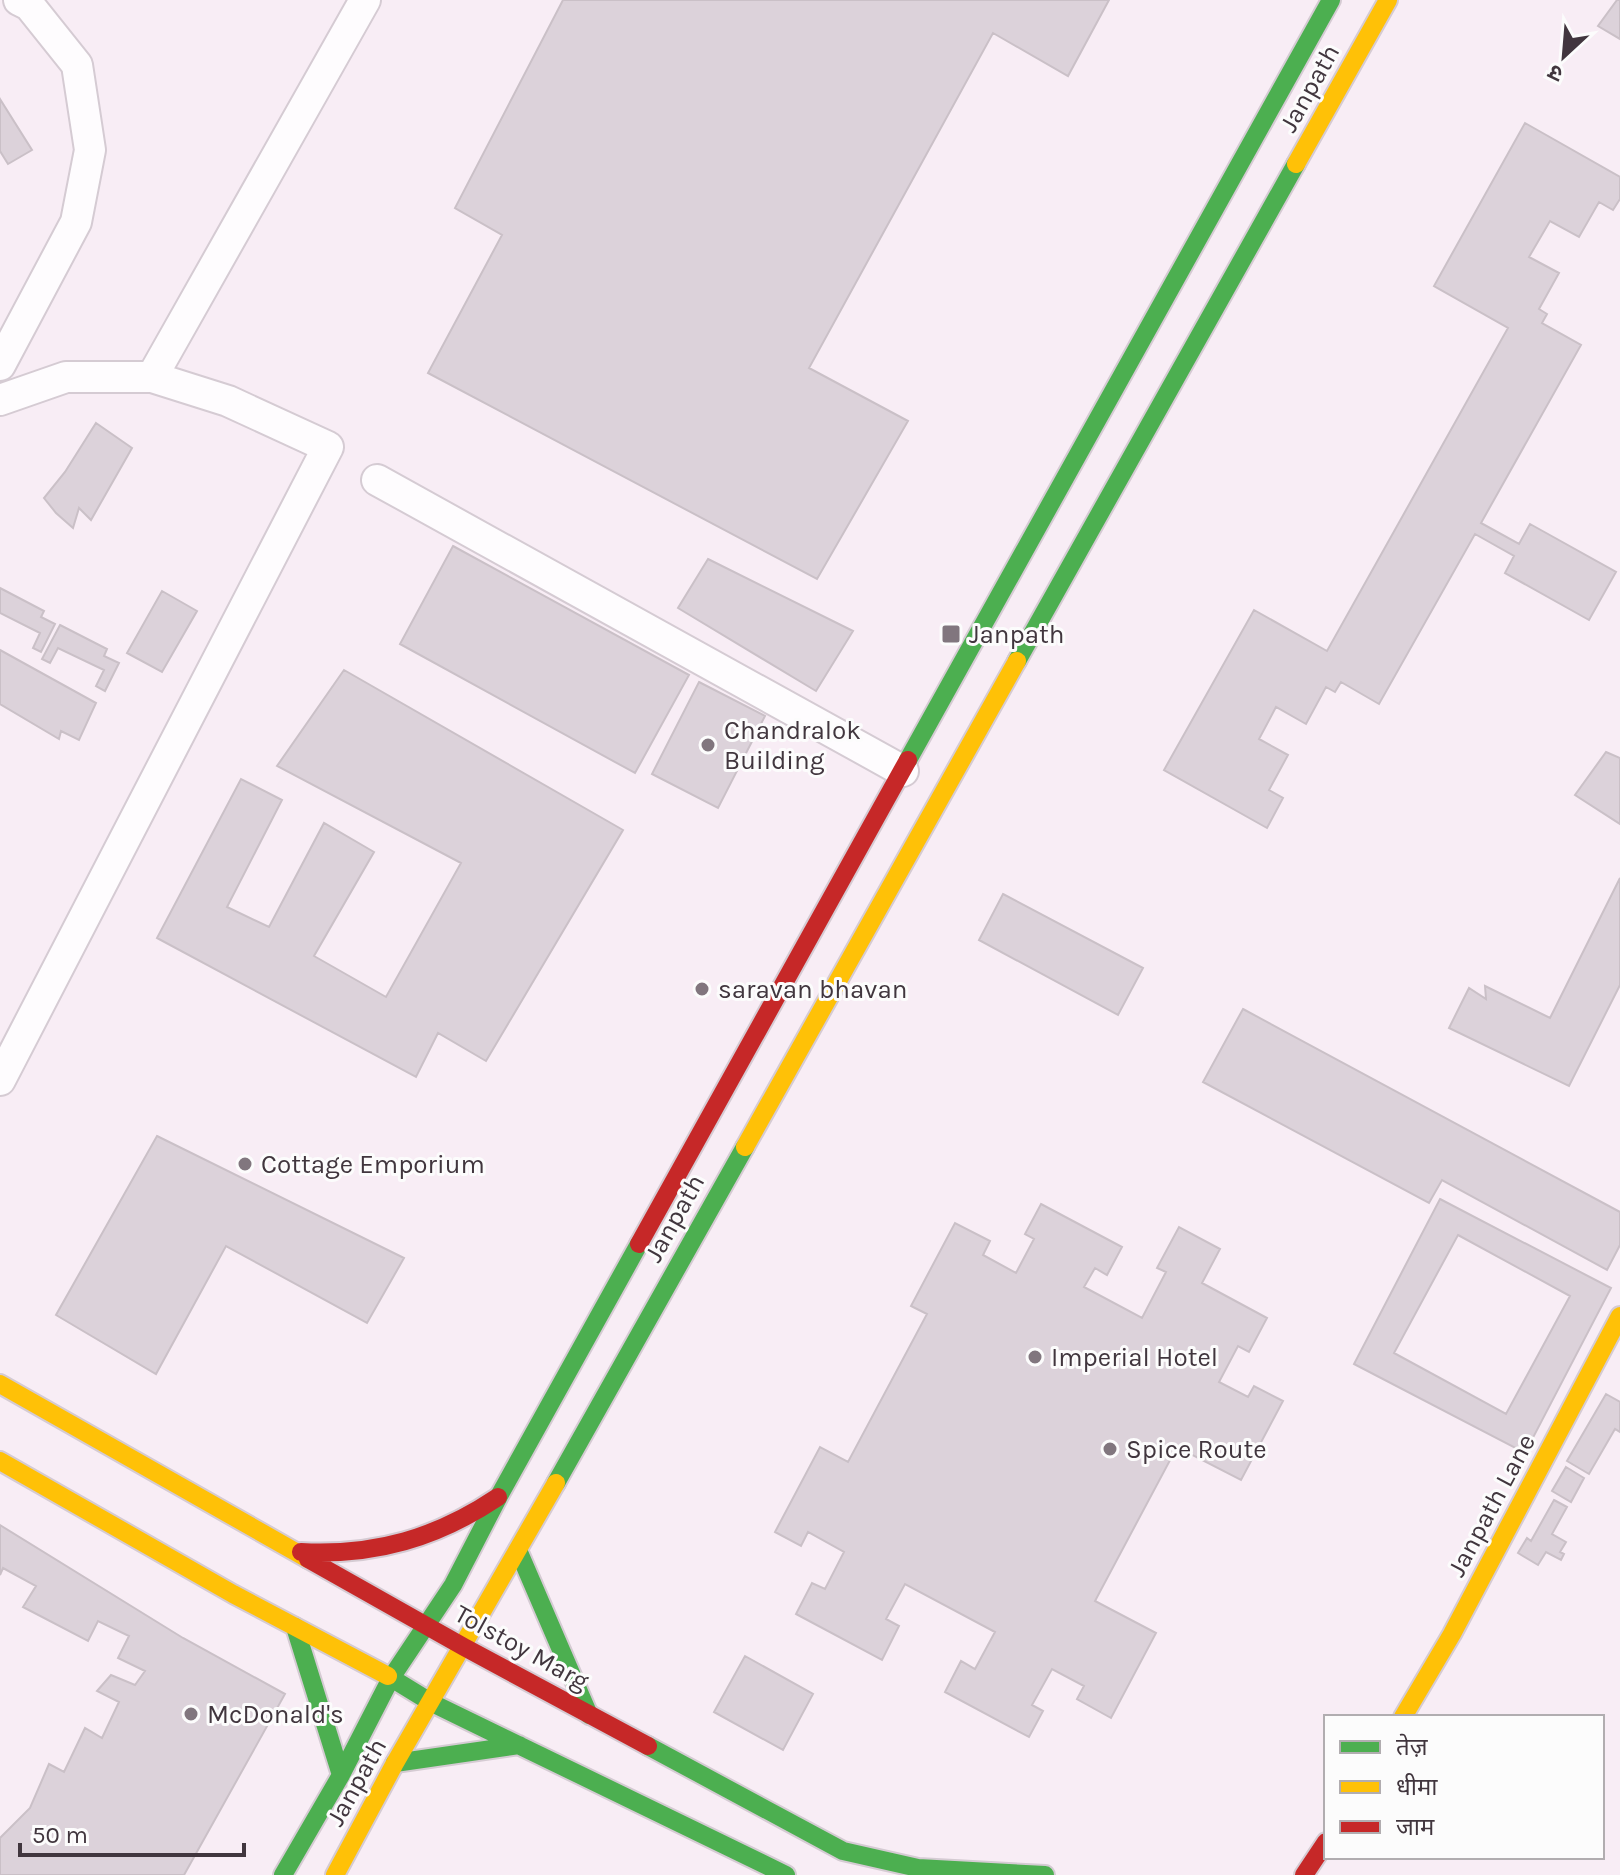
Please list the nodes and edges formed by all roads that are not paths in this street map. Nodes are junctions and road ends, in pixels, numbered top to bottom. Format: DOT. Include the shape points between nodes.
graph roads {
  1 [pos="19,0"];
  2 [pos="365,0"];
  3 [pos="1331,0"];
  4 [pos="1388,0"];
  5 [pos="0,365"];
  6 [pos="152,377"];
  7 [pos="0,400"];
  8 [pos="377,480"];
  9 [pos="903,771"];
  10 [pos="0,1080"];
  11 [pos="1620,1316"];
  12 [pos="0,1384"];
  13 [pos="0,1461"];
  14 [pos="499,1496"];
  15 [pos="518,1550"];
  16 [pos="292,1551"];
  17 [pos="429,1625"];
  18 [pos="295,1627"];
  19 [pos="464,1647"];
  20 [pos="391,1678"];
  21 [pos="432,1703"];
  22 [pos="589,1715"];
  23 [pos="1404,1715"];
  24 [pos="519,1745"];
  25 [pos="395,1763"];
  26 [pos="341,1775"];
  27 [pos="1324,1845"];
  28 [pos="283,1875"];
  29 [pos="335,1875"];
  30 [pos="786,1875"];
  31 [pos="1045,1875"];
  32 [pos="1304,1875"];
  1 -- 5 [label="street" via="29,5 77,65 90,150 76,222"];
  2 -- 6 [label="street"];
  3 -- 9 [label="main road, Janpath"];
  4 -- 15 [label="main road, Janpath"];
  6 -- 7 [label="street" via="66,377"];
  6 -- 10 [label="street" via="228,401 328,447"];
  8 -- 9 [label="street"];
  9 -- 14 [label="main road, Janpath"];
  11 -- 23 [label="main road, Janpath Lane"];
  12 -- 16 [label="main road, Tolstoy Marg"];
  13 -- 18 [label="main road"];
  14 -- 16 [label="main road" via="474,1515 417,1541 355,1553"];
  14 -- 17 [label="main road, Janpath"];
  15 -- 19 [label="main road, Janpath"];
  15 -- 22 [label="main road"];
  16 -- 17 [label="main road, Tolstoy Marg"];
  17 -- 19 [label="main road, Tolstoy Marg"];
  17 -- 20 [label="main road, Janpath"];
  18 -- 20 [label="main road"];
  18 -- 26 [label="main road"];
  19 -- 21 [label="main road, Janpath"];
  19 -- 22 [label="main road, Tolstoy Marg"];
  20 -- 21 [label="main road"];
  20 -- 26 [label="main road, Janpath"];
  21 -- 24 [label="main road"];
  21 -- 25 [label="main road, Janpath"];
  22 -- 31 [label="main road, Tolstoy Marg" via="843,1851 971,1874"];
  24 -- 25 [label="main road"];
  24 -- 30 [label="main road"];
  25 -- 29 [label="main road, Janpath"];
  26 -- 28 [label="main road, Janpath"];
  27 -- 32 [label="main road"];
}
